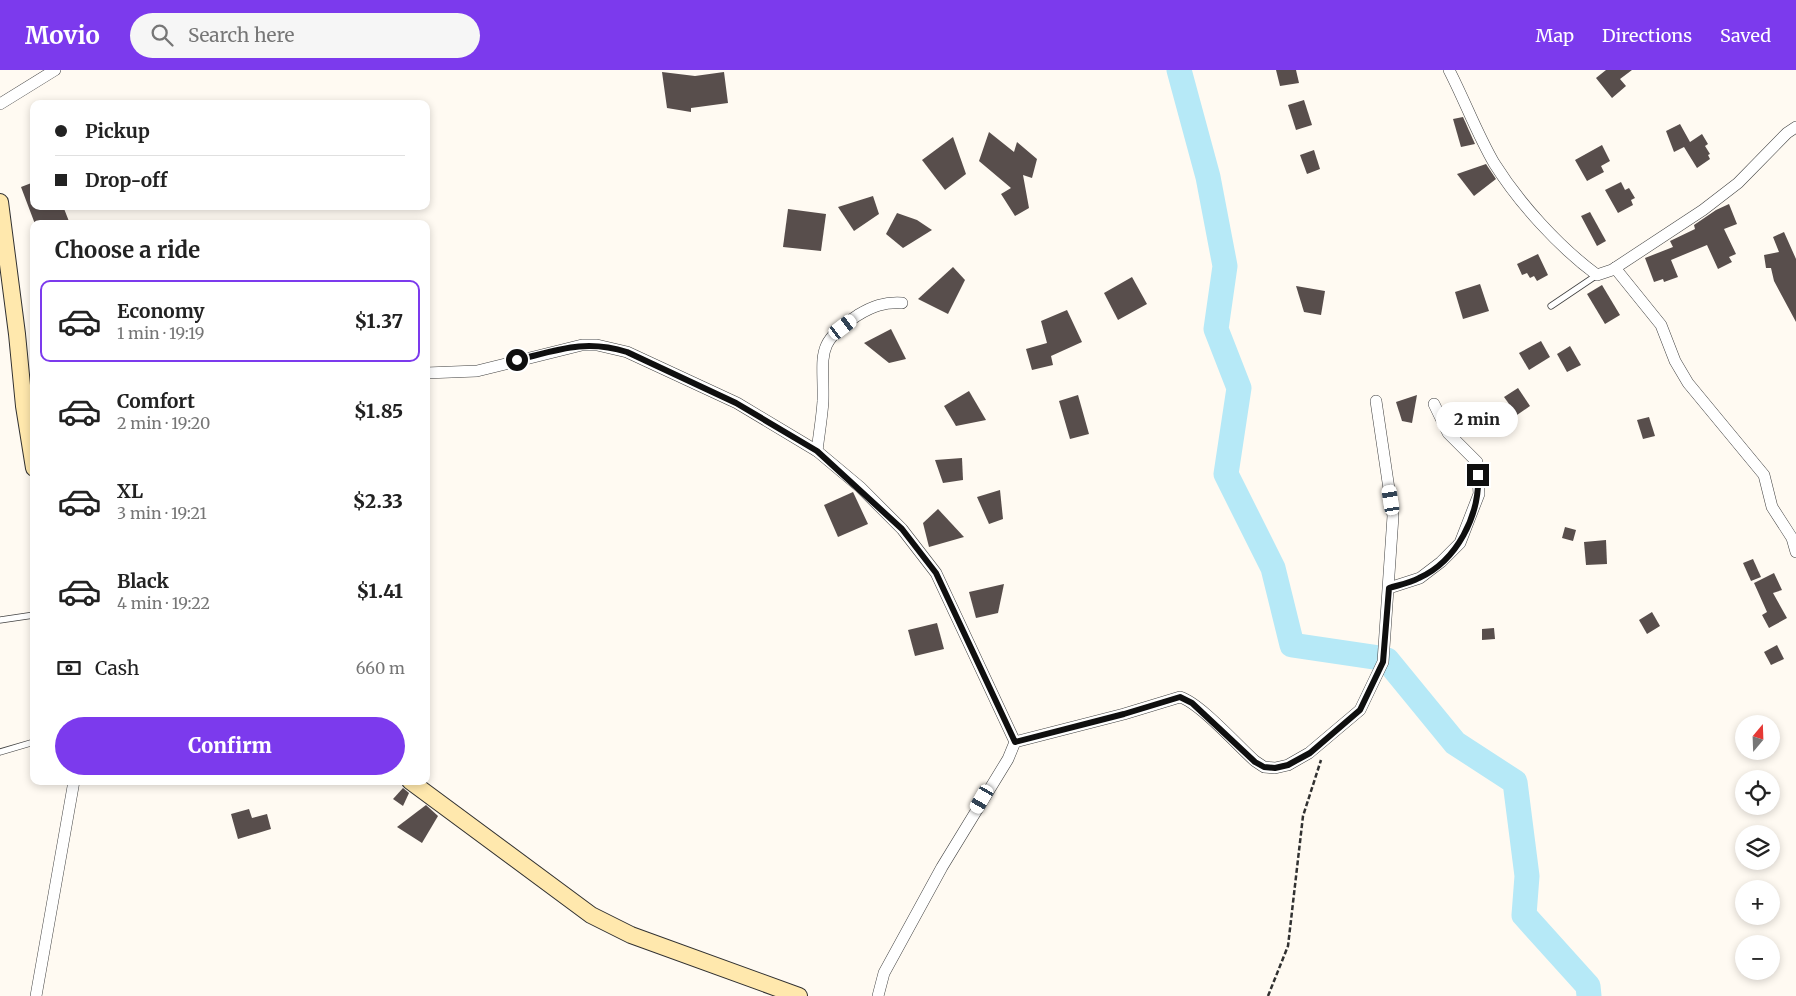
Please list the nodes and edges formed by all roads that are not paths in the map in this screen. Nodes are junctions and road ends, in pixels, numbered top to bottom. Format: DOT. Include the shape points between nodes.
graph roads {
  1 [pos="55,70"];
  2 [pos="1450,70"];
  3 [pos="0,104"];
  4 [pos="1796,127"];
  5 [pos="0,202"];
  6 [pos="1615,268"];
  7 [pos="1597,275"];
  8 [pos="902,304"];
  9 [pos="1551,306"];
  10 [pos="430,373"];
  11 [pos="1376,401"];
  12 [pos="1434,404"];
  13 [pos="30,443"];
  14 [pos="817,451"];
  15 [pos="1796,552"];
  16 [pos="1389,588"];
  17 [pos="30,616"];
  18 [pos="0,620"];
  19 [pos="1015,742"];
  20 [pos="30,743"];
  21 [pos="0,752"];
  22 [pos="73,785"];
  23 [pos="415,785"];
  24 [pos="36,996"];
  25 [pos="800,996"];
  26 [pos="878,996"];
  1 -- 3 [label="street"];
  2 -- 7 [label="street" via="1494,162 1514,193 1579,261"];
  4 -- 6 [label="street" via="1786,133 1738,183 1710,205"];
  5 -- 13 [label="street"];
  6 -- 7 [label="street"];
  6 -- 15 [label="street" via="1662,325 1675,361 1688,382 1764,475 1772,507 1792,538"];
  7 -- 9 [label="lane"];
  8 -- 14 [label="street" via="881,303 872,307 839,329 827,342 821,364 823,400"];
  10 -- 14 [label="street" via="477,371 582,346 610,347 736,403"];
  11 -- 16 [label="street" via="1393,516"];
  12 -- 16 [label="street" via="1448,433 1477,462 1479,494 1460,543 1420,578"];
  14 -- 19 [label="street" via="902,529 936,573"];
  16 -- 19 [label="street" via="1383,662 1360,710 1310,753 1288,765 1275,768 1255,762 1192,703 1180,697"];
  17 -- 18 [label="lane"];
  19 -- 26 [label="street" via="884,973"];
  20 -- 21 [label="lane"];
  22 -- 24 [label="street"];
  23 -- 25 [label="street" via="591,915 646,941"];
}
